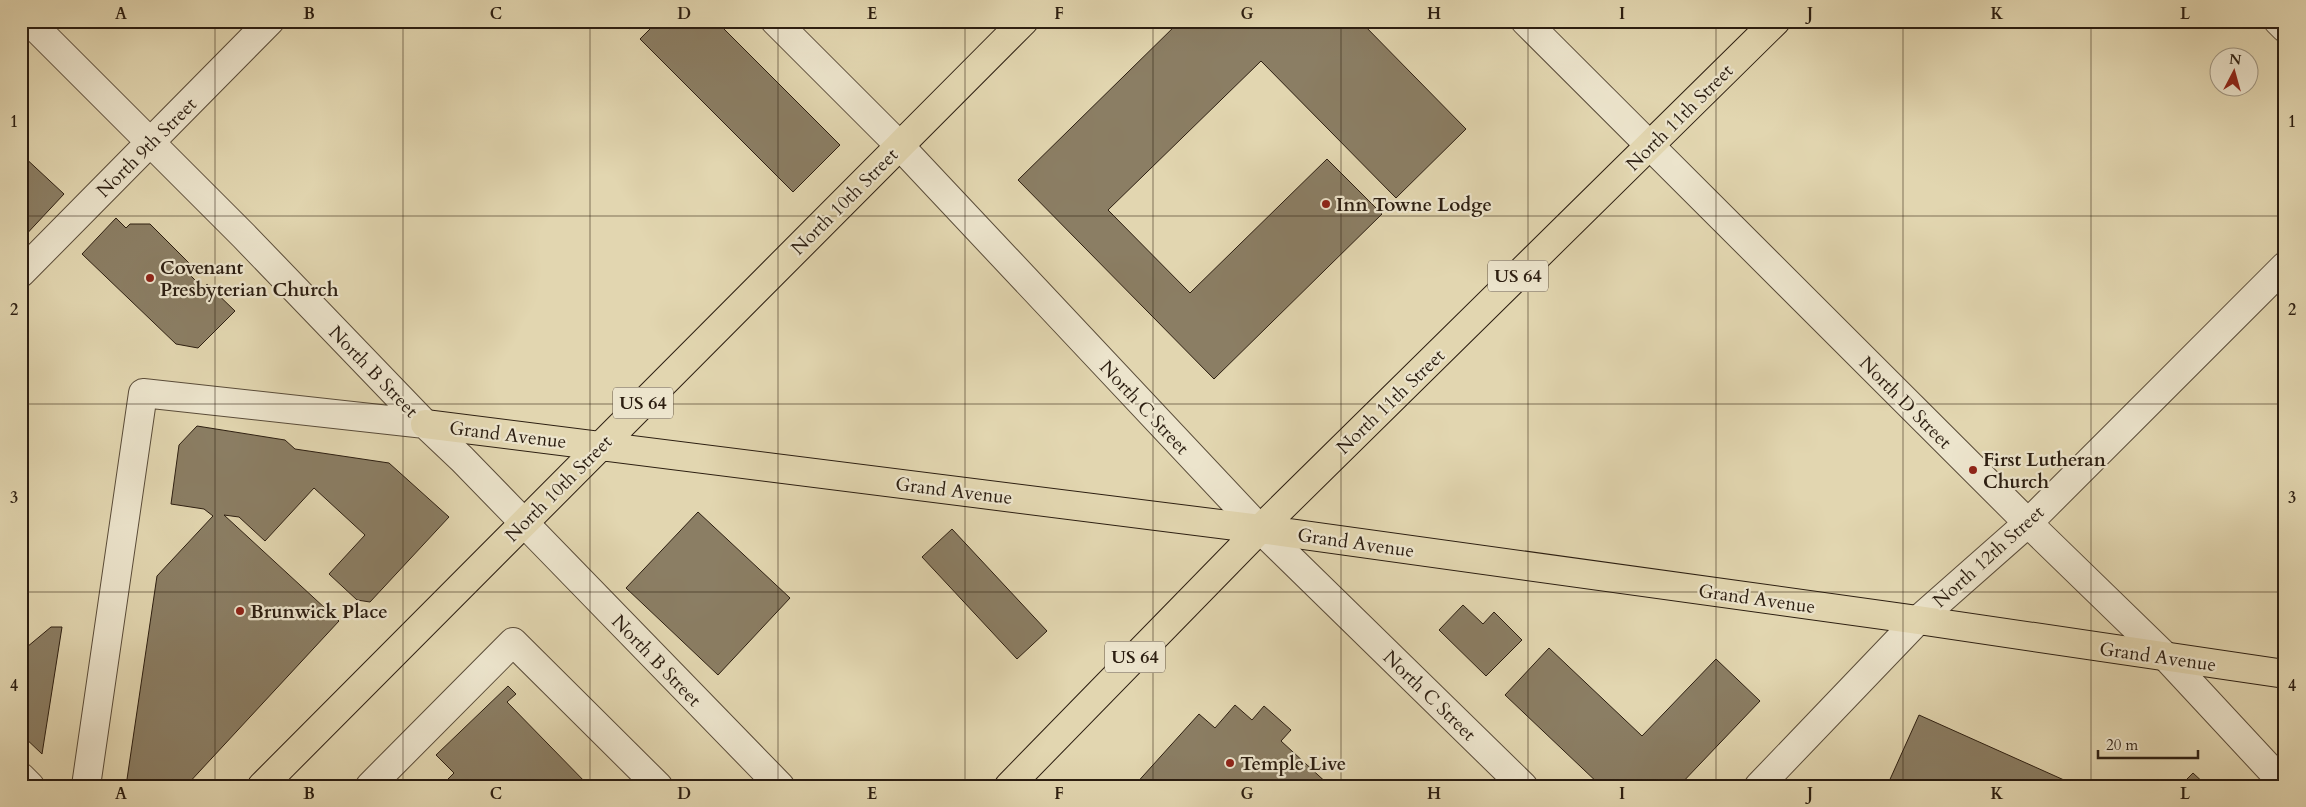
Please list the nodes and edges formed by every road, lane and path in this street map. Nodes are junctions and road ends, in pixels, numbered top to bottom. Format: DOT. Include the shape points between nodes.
graph roads {
  1 [pos="29,21"];
  2 [pos="270,21"];
  3 [pos="775,21"];
  4 [pos="1024,21"];
  5 [pos="1525,21"];
  6 [pos="1776,21"];
  7 [pos="2278,21"];
  8 [pos="2285,28"];
  9 [pos="150,142"];
  10 [pos="899,145"];
  11 [pos="1649,147"];
  12 [pos="2285,266"];
  13 [pos="21,273"];
  14 [pos="425,424"];
  15 [pos="600,446"];
  16 [pos="524,522"];
  17 [pos="2028,523"];
  18 [pos="1260,529"];
  19 [pos="1918,620"];
  20 [pos="2166,657"];
  21 [pos="2285,674"];
  22 [pos="21,777"];
  23 [pos="2285,785"];
  24 [pos="30,786"];
  25 [pos="86,786"];
  26 [pos="262,786"];
  27 [pos="370,786"];
  28 [pos="658,786"];
  29 [pos="780,786"];
  30 [pos="1009,786"];
  31 [pos="1523,786"];
  32 [pos="1758,786"];
  1 -- 9 [label="street, North B Street"];
  2 -- 9 [label="street, North 9th Street"];
  3 -- 10 [label="street, North C Street"];
  4 -- 10 [label="main road, North 10th Street / US 64"];
  5 -- 11 [label="street, North D Street"];
  6 -- 11 [label="main road, North 11th Street / US 64"];
  7 -- 8 [label="street"];
  9 -- 13 [label="street, North 9th Street"];
  9 -- 14 [label="street, North B Street"];
  10 -- 15 [label="main road, North 10th Street / US 64"];
  10 -- 18 [label="street, North C Street"];
  11 -- 17 [label="street, North D Street"];
  11 -- 18 [label="main road, North 11th Street / US 64"];
  12 -- 17 [label="street, North 12th Street"];
  14 -- 15 [label="main road, Grand Avenue"];
  14 -- 16 [label="street, North B Street"];
  14 -- 25 [label="street" via="143,393"];
  15 -- 16 [label="main road, North 10th Street / US 64"];
  15 -- 18 [label="main road, Grand Avenue"];
  16 -- 26 [label="main road, North 10th Street / US 64"];
  16 -- 29 [label="street, North B Street"];
  17 -- 19 [label="street, North 12th Street"];
  17 -- 20 [label="street, North D Street"];
  18 -- 19 [label="main road, Grand Avenue"];
  18 -- 30 [label="main road, North 11th Street / US 64"];
  18 -- 31 [label="street, North C Street"];
  19 -- 20 [label="main road, Grand Avenue"];
  19 -- 32 [label="street, North 12th Street"];
  20 -- 21 [label="main road, Grand Avenue"];
  20 -- 23 [label="street, North D Street"];
  22 -- 24 [label="street"];
  27 -- 28 [label="street" via="513,642"];
}
